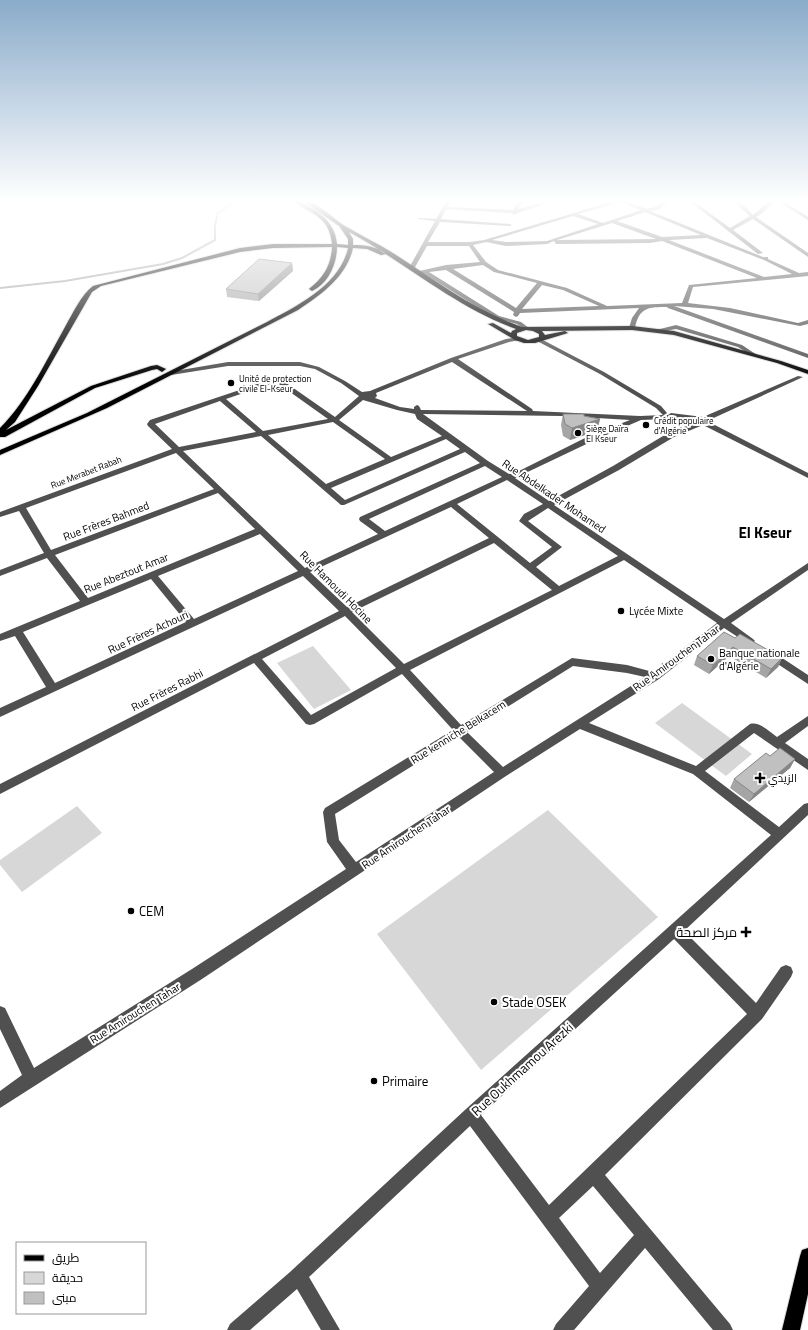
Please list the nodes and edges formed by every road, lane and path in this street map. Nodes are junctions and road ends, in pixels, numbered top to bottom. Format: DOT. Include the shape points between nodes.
graph roads {
  1 [pos="194,262"];
  2 [pos="332,262"];
  3 [pos="345,262"];
  4 [pos="395,262"];
  5 [pos="402,262"];
  6 [pos="415,262"];
  7 [pos="721,262"];
  8 [pos="771,262"];
  9 [pos="484,263"];
  10 [pos="446,267"];
  11 [pos="412,268"];
  12 [pos="424,271"];
  13 [pos="418,272"];
  14 [pos="808,274"];
  15 [pos="798,275"];
  16 [pos="765,279"];
  17 [pos="540,283"];
  18 [pos="664,305"];
  19 [pos="684,305"];
  20 [pos="646,306"];
  21 [pos="607,307"];
  22 [pos="517,311"];
  23 [pos="515,321"];
  24 [pos="808,322"];
  25 [pos="524,328"];
  26 [pos="632,328"];
  27 [pos="535,329"];
  28 [pos="518,339"];
  29 [pos="540,339"];
  30 [pos="808,356"];
  31 [pos="452,359"];
  32 [pos="195,360"];
  33 [pos="162,370"];
  34 [pos="171,373"];
  35 [pos="805,376"];
  36 [pos="368,395"];
  37 [pos="220,398"];
  38 [pos="418,409"];
  39 [pos="530,410"];
  40 [pos="666,415"];
  41 [pos="640,418"];
  42 [pos="334,420"];
  43 [pos="703,421"];
  44 [pos="0,432"];
  45 [pos="262,434"];
  46 [pos="0,436"];
  47 [pos="447,436"];
  48 [pos="179,449"];
  49 [pos="465,449"];
  50 [pos="0,453"];
  51 [pos="390,459"];
  52 [pos="485,463"];
  53 [pos="808,476"];
  54 [pos="508,477"];
  55 [pos="325,487"];
  56 [pos="220,489"];
  57 [pos="452,504"];
  58 [pos="546,505"];
  59 [pos="21,507"];
  60 [pos="0,515"];
  61 [pos="261,530"];
  62 [pos="385,535"];
  63 [pos="495,539"];
  64 [pos="49,554"];
  65 [pos="623,557"];
  66 [pos="808,566"];
  67 [pos="530,567"];
  68 [pos="0,573"];
  69 [pos="305,573"];
  70 [pos="152,575"];
  71 [pos="558,590"];
  72 [pos="86,602"];
  73 [pos="345,612"];
  74 [pos="194,624"];
  75 [pos="723,624"];
  76 [pos="17,631"];
  77 [pos="0,638"];
  78 [pos="255,658"];
  79 [pos="403,669"];
  80 [pos="655,676"];
  81 [pos="808,680"];
  82 [pos="53,689"];
  83 [pos="0,713"];
  84 [pos="808,720"];
  85 [pos="579,724"];
  86 [pos="460,731"];
  87 [pos="777,743"];
  88 [pos="808,765"];
  89 [pos="697,771"];
  90 [pos="502,773"];
  91 [pos="0,789"];
  92 [pos="808,808"];
  93 [pos="780,834"];
  94 [pos="355,871"];
  95 [pos="675,931"];
  96 [pos="786,972"];
  97 [pos="0,1013"];
  98 [pos="757,1014"];
  99 [pos="31,1078"];
  100 [pos="0,1100"];
  101 [pos="471,1115"];
  102 [pos="594,1174"];
  103 [pos="548,1217"];
  104 [pos="645,1235"];
  105 [pos="807,1268"];
  106 [pos="299,1276"];
  107 [pos="600,1287"];
  108 [pos="236,1330"];
  109 [pos="331,1330"];
  110 [pos="562,1330"];
  111 [pos="724,1330"];
  112 [pos="791,1330"];
  1 -- 44 [label="main road" via="99,285 90,291 35,386 12,420"];
  2 -- 33 [label="main road" via="319,284 296,303"];
  3 -- 32 [label="main road" via="330,282 307,301"];
  4 -- 28 [label="main road"];
  5 -- 11 [label="main road"];
  6 -- 11 [label="street"];
  7 -- 16 [label="street"];
  8 -- 15 [label="street"];
  9 -- 10 [label="street"];
  9 -- 17 [label="street" via="496,271"];
  10 -- 12 [label="street"];
  10 -- 22 [label="street"];
  11 -- 13 [label="main road"];
  12 -- 13 [label="street"];
  12 -- 23 [label="street" via="497,317"];
  13 -- 25 [label="main road" via="498,322"];
  14 -- 15 [label="street"];
  15 -- 16 [label="street"];
  16 -- 19 [label="street" via="691,286"];
  17 -- 21 [label="street" via="565,289"];
  17 -- 22 [label="street"];
  18 -- 19 [label="street"];
  18 -- 20 [label="street"];
  18 -- 30 [label="street"];
  19 -- 24 [label="street" via="721,308 798,325"];
  20 -- 21 [label="street"];
  20 -- 26 [label="street" via="639,312"];
  21 -- 22 [label="street"];
  22 -- 23 [label="street"];
  23 -- 25 [label="street"];
  25 -- 27 [label="main road"];
  25 -- 28 [label="main road" via="513,333"];
  26 -- 27 [label="main road"];
  26 -- 35 [label="main road" via="674,332 754,355"];
  27 -- 29 [label="main road" via="542,333"];
  28 -- 29 [label="main road"];
  28 -- 31 [label="street"];
  29 -- 35 [label="main road" via="567,332 635,331 663,334 765,362"];
  29 -- 40 [label="street" via="602,372 659,407"];
  31 -- 36 [label="street"];
  31 -- 39 [label="street"];
  32 -- 34 [label="main road"];
  32 -- 36 [label="street" via="209,363 272,359 310,361 336,372"];
  33 -- 46 [label="main road" via="160,367 150,368 93,387"];
  33 -- 50 [label="main road"];
  34 -- 36 [label="street" via="228,364 300,364 317,368"];
  34 -- 50 [label="main road" via="89,414"];
  35 -- 43 [label="street"];
  36 -- 38 [label="street"];
  36 -- 42 [label="street"];
  37 -- 42 [label="street" via="277,379"];
  37 -- 45 [label="street"];
  37 -- 48 [label="street, Rue Hamoudi Hocine" via="151,424"];
  38 -- 39 [label="street"];
  38 -- 41 [label="street"];
  38 -- 47 [label="street, Rue Abdelkader Mohamed" via="420,417"];
  39 -- 40 [label="street"];
  40 -- 41 [label="street"];
  40 -- 43 [label="street"];
  41 -- 54 [label="street, Rue Frères Achouri"];
  42 -- 45 [label="street, Rue Merabet Rabah"];
  42 -- 51 [label="street"];
  43 -- 53 [label="street"];
  43 -- 58 [label="street" via="671,435"];
  45 -- 48 [label="street, Rue Merabet Rabah"];
  45 -- 55 [label="street"];
  47 -- 49 [label="street, Rue Abdelkader Mohamed"];
  47 -- 51 [label="street"];
  48 -- 56 [label="street, Rue Hamoudi Hocine"];
  48 -- 59 [label="street, Rue Merabet Rabah"];
  49 -- 52 [label="street, Rue Abdelkader Mohamed"];
  49 -- 55 [label="street" via="344,503"];
  51 -- 55 [label="street"];
  52 -- 54 [label="street, Rue Abdelkader Mohamed"];
  52 -- 62 [label="street" via="363,519"];
  54 -- 57 [label="street, Rue Frères Achouri"];
  54 -- 58 [label="street, Rue Abdelkader Mohamed"];
  56 -- 61 [label="street, Rue Hamoudi Hocine"];
  56 -- 64 [label="street, Rue Frères Bahmed"];
  57 -- 62 [label="street, Rue Frères Achouri"];
  57 -- 63 [label="street"];
  58 -- 65 [label="street, Rue Abdelkader Mohamed"];
  58 -- 67 [label="street" via="526,516 523,521 558,547"];
  59 -- 60 [label="street, Rue Merabet Rabah"];
  59 -- 64 [label="street"];
  61 -- 69 [label="street, Rue Hamoudi Hocine"];
  61 -- 70 [label="street, Rue Abeztout Amar"];
  62 -- 69 [label="street, Rue Frères Achouri"];
  63 -- 67 [label="street"];
  63 -- 73 [label="street, Rue Frères Rabhi"];
  64 -- 68 [label="street, Rue Frères Bahmed"];
  64 -- 72 [label="street"];
  65 -- 71 [label="street"];
  65 -- 75 [label="street, Rue Abdelkader Mohamed"];
  66 -- 75 [label="street, Rue Amirouchen Tahar"];
  67 -- 71 [label="street"];
  69 -- 73 [label="street, Rue Hamoudi Hocine"];
  69 -- 74 [label="street, Rue Frères Achouri"];
  70 -- 72 [label="street, Rue Abeztout Amar"];
  70 -- 74 [label="street"];
  71 -- 79 [label="street"];
  72 -- 76 [label="street, Rue Abeztout Amar"];
  73 -- 78 [label="street, Rue Frères Rabhi"];
  73 -- 79 [label="street, Rue Hamoudi Hocine"];
  74 -- 82 [label="street, Rue Frères Achouri"];
  75 -- 80 [label="street, Rue Amirouchen Tahar"];
  75 -- 81 [label="street, Rue Abdelkader Mohamed"];
  76 -- 77 [label="street, Rue Abeztout Amar"];
  76 -- 82 [label="street"];
  78 -- 79 [label="street" via="310,721"];
  78 -- 91 [label="street, Rue Frères Rabhi"];
  79 -- 86 [label="street, Rue Hamoudi Hocine"];
  80 -- 85 [label="street, Rue Amirouchen Tahar"];
  80 -- 86 [label="street, Rue kenniche Belkacem" via="572,662"];
  82 -- 83 [label="street, Rue Frères Achouri"];
  84 -- 87 [label="street"];
  85 -- 89 [label="street"];
  85 -- 90 [label="street, Rue Amirouchen Tahar"];
  86 -- 90 [label="street, Rue Hamoudi Hocine"];
  86 -- 94 [label="street, Rue kenniche Belkacem" via="329,812 333,842"];
  87 -- 88 [label="street"];
  87 -- 89 [label="street" via="754,727"];
  89 -- 93 [label="street"];
  90 -- 94 [label="street, Rue Amirouchen Tahar"];
  92 -- 93 [label="street, Rue Oukhmamou Arezki"];
  93 -- 95 [label="street, Rue Oukhmamou Arezki"];
  94 -- 99 [label="street, Rue Amirouchen Tahar"];
  95 -- 98 [label="street"];
  95 -- 101 [label="street, Rue Oukhmamou Arezki"];
  96 -- 98 [label="street"];
  97 -- 99 [label="street"];
  98 -- 102 [label="street"];
  99 -- 100 [label="street, Rue Amirouchen Tahar"];
  101 -- 103 [label="street"];
  101 -- 106 [label="street, Rue Oukhmamou Arezki"];
  102 -- 103 [label="street"];
  102 -- 104 [label="street"];
  103 -- 107 [label="street"];
  104 -- 107 [label="street"];
  104 -- 111 [label="street"];
  105 -- 112 [label="main road"];
  106 -- 108 [label="street, Rue Oukhmamou Arezki"];
  106 -- 109 [label="street"];
  107 -- 110 [label="street"];
}
